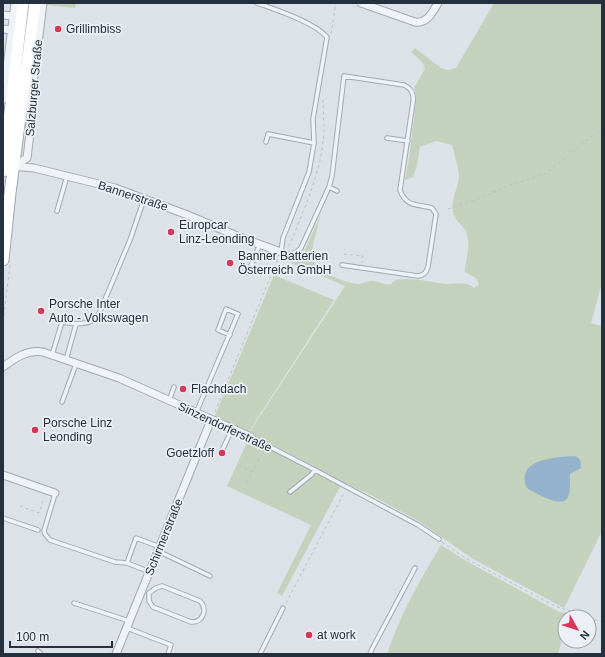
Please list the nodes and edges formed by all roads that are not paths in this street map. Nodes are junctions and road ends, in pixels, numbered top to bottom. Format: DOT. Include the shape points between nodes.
graph roads {
  1 [pos="15,3"];
  2 [pos="23,3"];
  3 [pos="35,3"];
  4 [pos="43,3"];
  5 [pos="257,3"];
  6 [pos="361,3"];
  7 [pos="438,3"];
  8 [pos="3,15"];
  9 [pos="14,16"];
  10 [pos="3,29"];
  11 [pos="12,30"];
  12 [pos="3,98"];
  13 [pos="387,138"];
  14 [pos="408,141"];
  15 [pos="266,142"];
  16 [pos="314,143"];
  17 [pos="6,167"];
  18 [pos="67,176"];
  19 [pos="329,187"];
  20 [pos="337,192"];
  21 [pos="144,198"];
  22 [pos="57,211"];
  23 [pos="260,244"];
  24 [pos="281,252"];
  25 [pos="3,260"];
  26 [pos="342,265"];
  27 [pos="248,273"];
  28 [pos="76,324"];
  29 [pos="230,335"];
  30 [pos="52,355"];
  31 [pos="66,360"];
  32 [pos="76,364"];
  33 [pos="3,367"];
  34 [pos="174,387"];
  35 [pos="169,401"];
  36 [pos="62,402"];
  37 [pos="196,413"];
  38 [pos="211,420"];
  39 [pos="232,429"];
  40 [pos="251,437"];
  41 [pos="221,452"];
  42 [pos="315,470"];
  43 [pos="3,475"];
  44 [pos="290,492"];
  45 [pos="55,493"];
  46 [pos="3,518"];
  47 [pos="38,530"];
  48 [pos="439,539"];
  49 [pos="159,549"];
  50 [pos="127,563"];
  51 [pos="415,568"];
  52 [pos="150,572"];
  53 [pos="210,576"];
  54 [pos="146,592"];
  55 [pos="74,603"];
  56 [pos="283,608"];
  57 [pos="128,624"];
  58 [pos="38,651"];
  59 [pos="41,654"];
  60 [pos="116,654"];
  61 [pos="168,654"];
  62 [pos="260,654"];
  63 [pos="370,654"];
  1 -- 9 [label="street"];
  2 -- 17 [label="main road, Salzburger Straße"];
  3 -- 17 [label="main road, Salzburger Straße"];
  4 -- 17 [label="street, Salzburger Straße" via="30,108 27,158"];
  5 -- 16 [label="lane" via="310,24 327,37 313,119"];
  6 -- 7 [label="street" via="420,23 428,19"];
  8 -- 9 [label="street"];
  9 -- 11 [label="street"];
  10 -- 11 [label="street"];
  11 -- 12 [label="street"];
  13 -- 14 [label="lane"];
  14 -- 19 [label="lane" via="414,95 411,90 404,85 344,76"];
  14 -- 26 [label="lane" via="400,190 402,196 411,204 432,208 436,214 426,272 418,276"];
  15 -- 16 [label="lane" via="268,134"];
  16 -- 24 [label="lane" via="309,172 283,238"];
  17 -- 18 [label="street, Bannerstraße" via="34,168"];
  17 -- 25 [label="main road, Salzburger Straße"];
  18 -- 21 [label="street, Bannerstraße"];
  18 -- 22 [label="lane"];
  19 -- 20 [label="lane"];
  19 -- 24 [label="lane" via="301,248 293,254"];
  21 -- 23 [label="street, Bannerstraße"];
  21 -- 28 [label="lane" via="130,240 98,316 90,322"];
  23 -- 24 [label="street, Bannerstraße"];
  23 -- 27 [label="lane"];
  28 -- 30 [label="lane" via="62,322"];
  28 -- 31 [label="lane"];
  29 -- 29 [label="lane" via="218,330 226,309 238,314"];
  29 -- 37 [label="lane"];
  30 -- 31 [label="street, Sinzendorferstraße"];
  30 -- 33 [label="street, Sinzendorferstraße" via="30,352"];
  31 -- 32 [label="street, Sinzendorferstraße"];
  32 -- 35 [label="street, Sinzendorferstraße" via="118,378"];
  32 -- 36 [label="lane"];
  34 -- 35 [label="lane"];
  35 -- 37 [label="street, Sinzendorferstraße"];
  37 -- 38 [label="street, Sinzendorferstraße"];
  38 -- 39 [label="street, Sinzendorferstraße"];
  38 -- 49 [label="street, Schirmerstraße"];
  39 -- 40 [label="street, Sinzendorferstraße"];
  39 -- 41 [label="lane"];
  40 -- 42 [label="lane, Sinzendorferstraße"];
  42 -- 44 [label="lane"];
  42 -- 48 [label="lane, Sinzendorferstraße"];
  43 -- 45 [label="street"];
  45 -- 50 [label="lane" via="44,531 50,540 115,562"];
  46 -- 47 [label="lane"];
  49 -- 50 [label="lane" via="136,538"];
  49 -- 52 [label="street, Schirmerstraße"];
  49 -- 53 [label="lane"];
  50 -- 52 [label="lane"];
  51 -- 63 [label="lane"];
  52 -- 54 [label="street, Schirmerstraße"];
  54 -- 54 [label="lane" via="153,607 191,622 198,621 204,614 204,606 200,601 166,587"];
  54 -- 57 [label="street, Schirmerstraße"];
  55 -- 57 [label="lane"];
  56 -- 62 [label="lane"];
  57 -- 60 [label="street, Schirmerstraße"];
  57 -- 61 [label="lane" via="171,645"];
  58 -- 59 [label="lane"];
}
